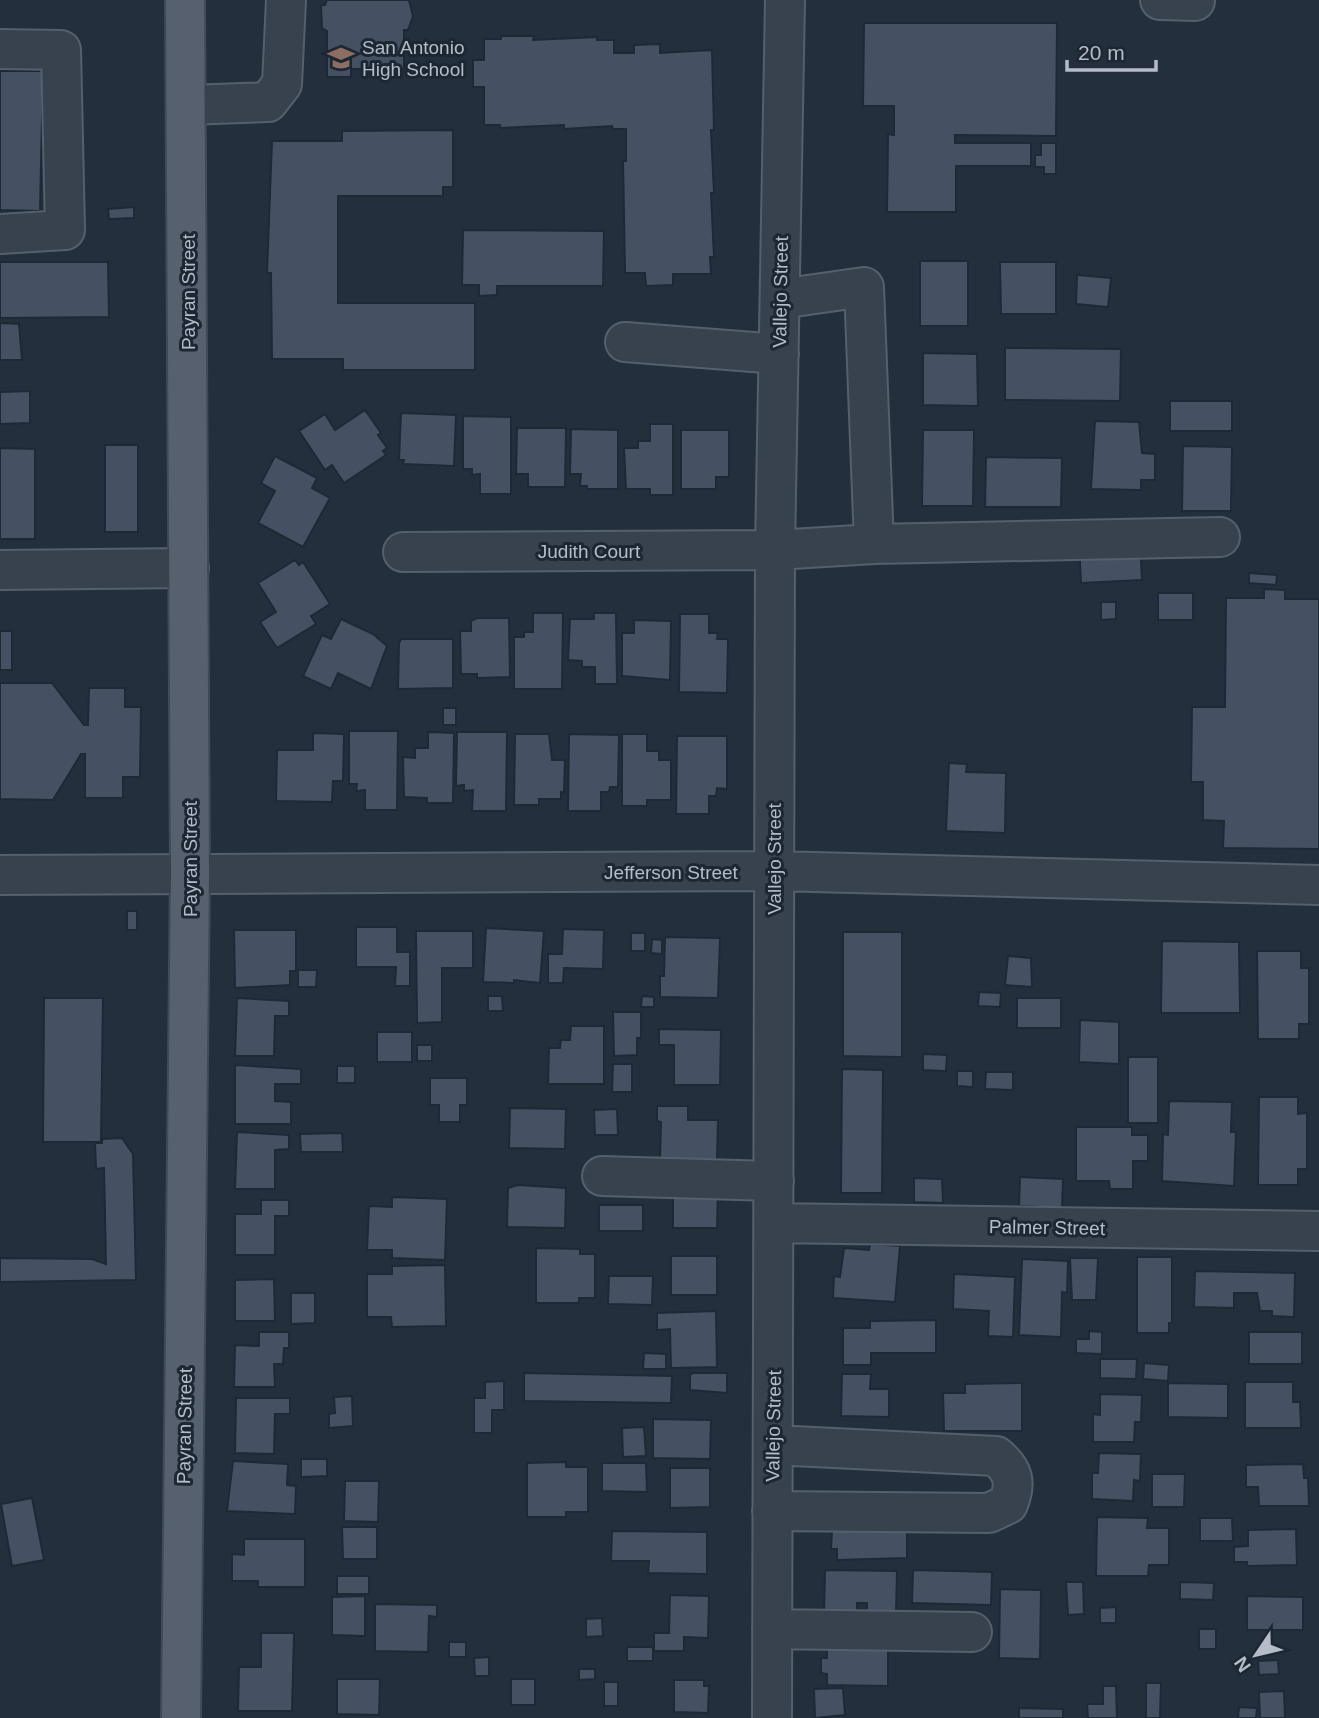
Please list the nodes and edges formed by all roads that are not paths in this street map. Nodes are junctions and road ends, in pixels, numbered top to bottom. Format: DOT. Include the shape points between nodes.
graph roads {
  1 [pos="185,0"];
  2 [pos="286,0"];
  3 [pos="785,0"];
  4 [pos="0,49"];
  5 [pos="187,105"];
  6 [pos="0,234"];
  7 [pos="780,299"];
  8 [pos="625,342"];
  9 [pos="779,354"];
  10 [pos="1220,537"];
  11 [pos="874,544"];
  12 [pos="775,550"];
  13 [pos="404,552"];
  14 [pos="189,568"];
  15 [pos="0,570"];
  16 [pos="774,871"];
  17 [pos="190,873"];
  18 [pos="0,875"];
  19 [pos="1319,885"];
  20 [pos="602,1175"];
  21 [pos="774,1181"];
  22 [pos="774,1223"];
  23 [pos="1319,1231"];
  24 [pos="773,1445"];
  25 [pos="772,1511"];
  26 [pos="772,1629"];
  27 [pos="972,1632"];
  28 [pos="181,1718"];
  29 [pos="772,1718"];
  1 -- 5 [label="main road, Payran Street"];
  2 -- 5 [label="street" via="282,84 268,102"];
  3 -- 7 [label="street, Vallejo Street"];
  4 -- 6 [label="street" via="61,50 65,230"];
  5 -- 14 [label="main road, Payran Street"];
  7 -- 9 [label="street, Vallejo Street"];
  7 -- 11 [label="street" via="864,288"];
  8 -- 9 [label="street"];
  9 -- 12 [label="street, Vallejo Street"];
  10 -- 11 [label="street, Judith Court"];
  11 -- 12 [label="street, Judith Court"];
  12 -- 13 [label="street, Judith Court"];
  12 -- 16 [label="street, Vallejo Street"];
  14 -- 15 [label="street"];
  14 -- 17 [label="main road, Payran Street"];
  16 -- 17 [label="street, Jefferson Street"];
  16 -- 19 [label="street, Jefferson Street"];
  16 -- 21 [label="street, Vallejo Street"];
  17 -- 18 [label="street, Jefferson Street"];
  17 -- 28 [label="main road, Payran Street"];
  20 -- 21 [label="street"];
  21 -- 22 [label="street, Vallejo Street"];
  22 -- 23 [label="street, Palmer Street"];
  22 -- 24 [label="street, Vallejo Street"];
  24 -- 25 [label="street, Vallejo Street"];
  24 -- 25 [label="street" via="996,1456 1010,1468 1014,1481 1008,1504 989,1513"];
  25 -- 26 [label="street, Vallejo Street"];
  26 -- 27 [label="street"];
  26 -- 29 [label="street, Vallejo Street"];
}
